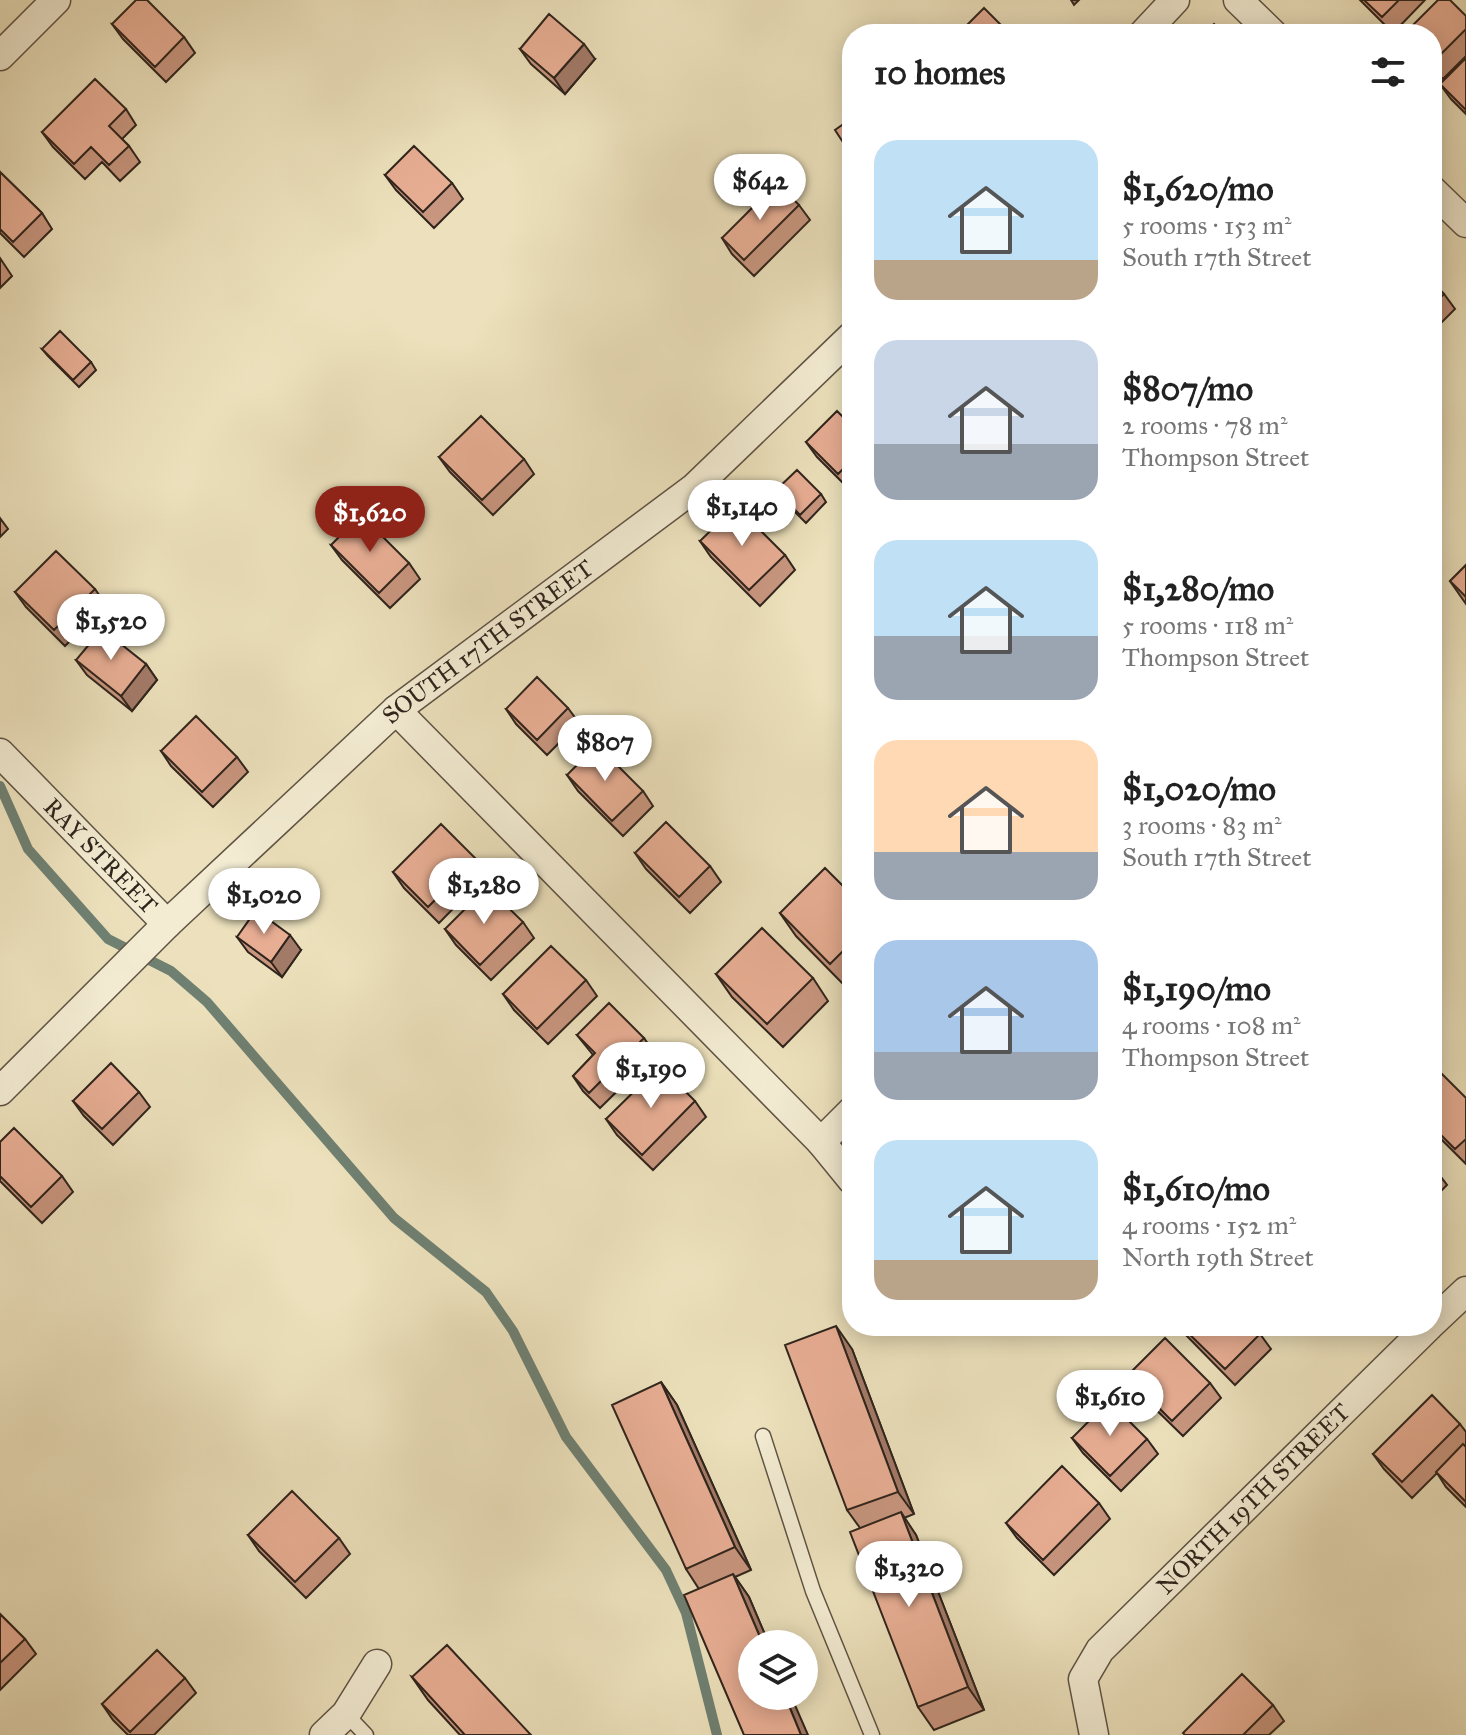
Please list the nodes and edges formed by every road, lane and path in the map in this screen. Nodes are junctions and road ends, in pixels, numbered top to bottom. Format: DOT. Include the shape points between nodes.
graph roads {
  1 [pos="56,0"];
  2 [pos="1175,0"];
  3 [pos="1238,0"];
  4 [pos="1152,24"];
  5 [pos="1263,24"];
  6 [pos="0,56"];
  7 [pos="1442,200"];
  8 [pos="1466,223"];
  9 [pos="842,346"];
  10 [pos="396,710"];
  11 [pos="0,753"];
  12 [pos="167,924"];
  13 [pos="0,1091"];
  14 [pos="842,1121"];
  15 [pos="821,1142"];
  16 [pos="842,1168"];
  17 [pos="1425,1336"];
  18 [pos="763,1436"];
  19 [pos="377,1664"];
  20 [pos="346,1714"];
  21 [pos="324,1735"];
  22 [pos="366,1735"];
  23 [pos="872,1735"];
  24 [pos="1094,1735"];
  1 -- 6 [label="street"];
  2 -- 4 [label="street"];
  3 -- 5 [label="street"];
  7 -- 8 [label="street"];
  9 -- 10 [label="street, SOUTH 17TH STREET" via="694,488"];
  10 -- 12 [label="street, SOUTH 17TH STREET"];
  10 -- 15 [label="street"];
  11 -- 12 [label="street, RAY STREET"];
  12 -- 13 [label="street, SOUTH 17TH STREET"];
  14 -- 15 [label="street"];
  15 -- 16 [label="street"];
  17 -- 24 [label="street, NORTH 19TH STREET" via="1100,1650 1083,1679"];
  18 -- 23 [label="lane" via="813,1591"];
  19 -- 20 [label="street"];
  20 -- 21 [label="street"];
  20 -- 22 [label="lane"];
}
